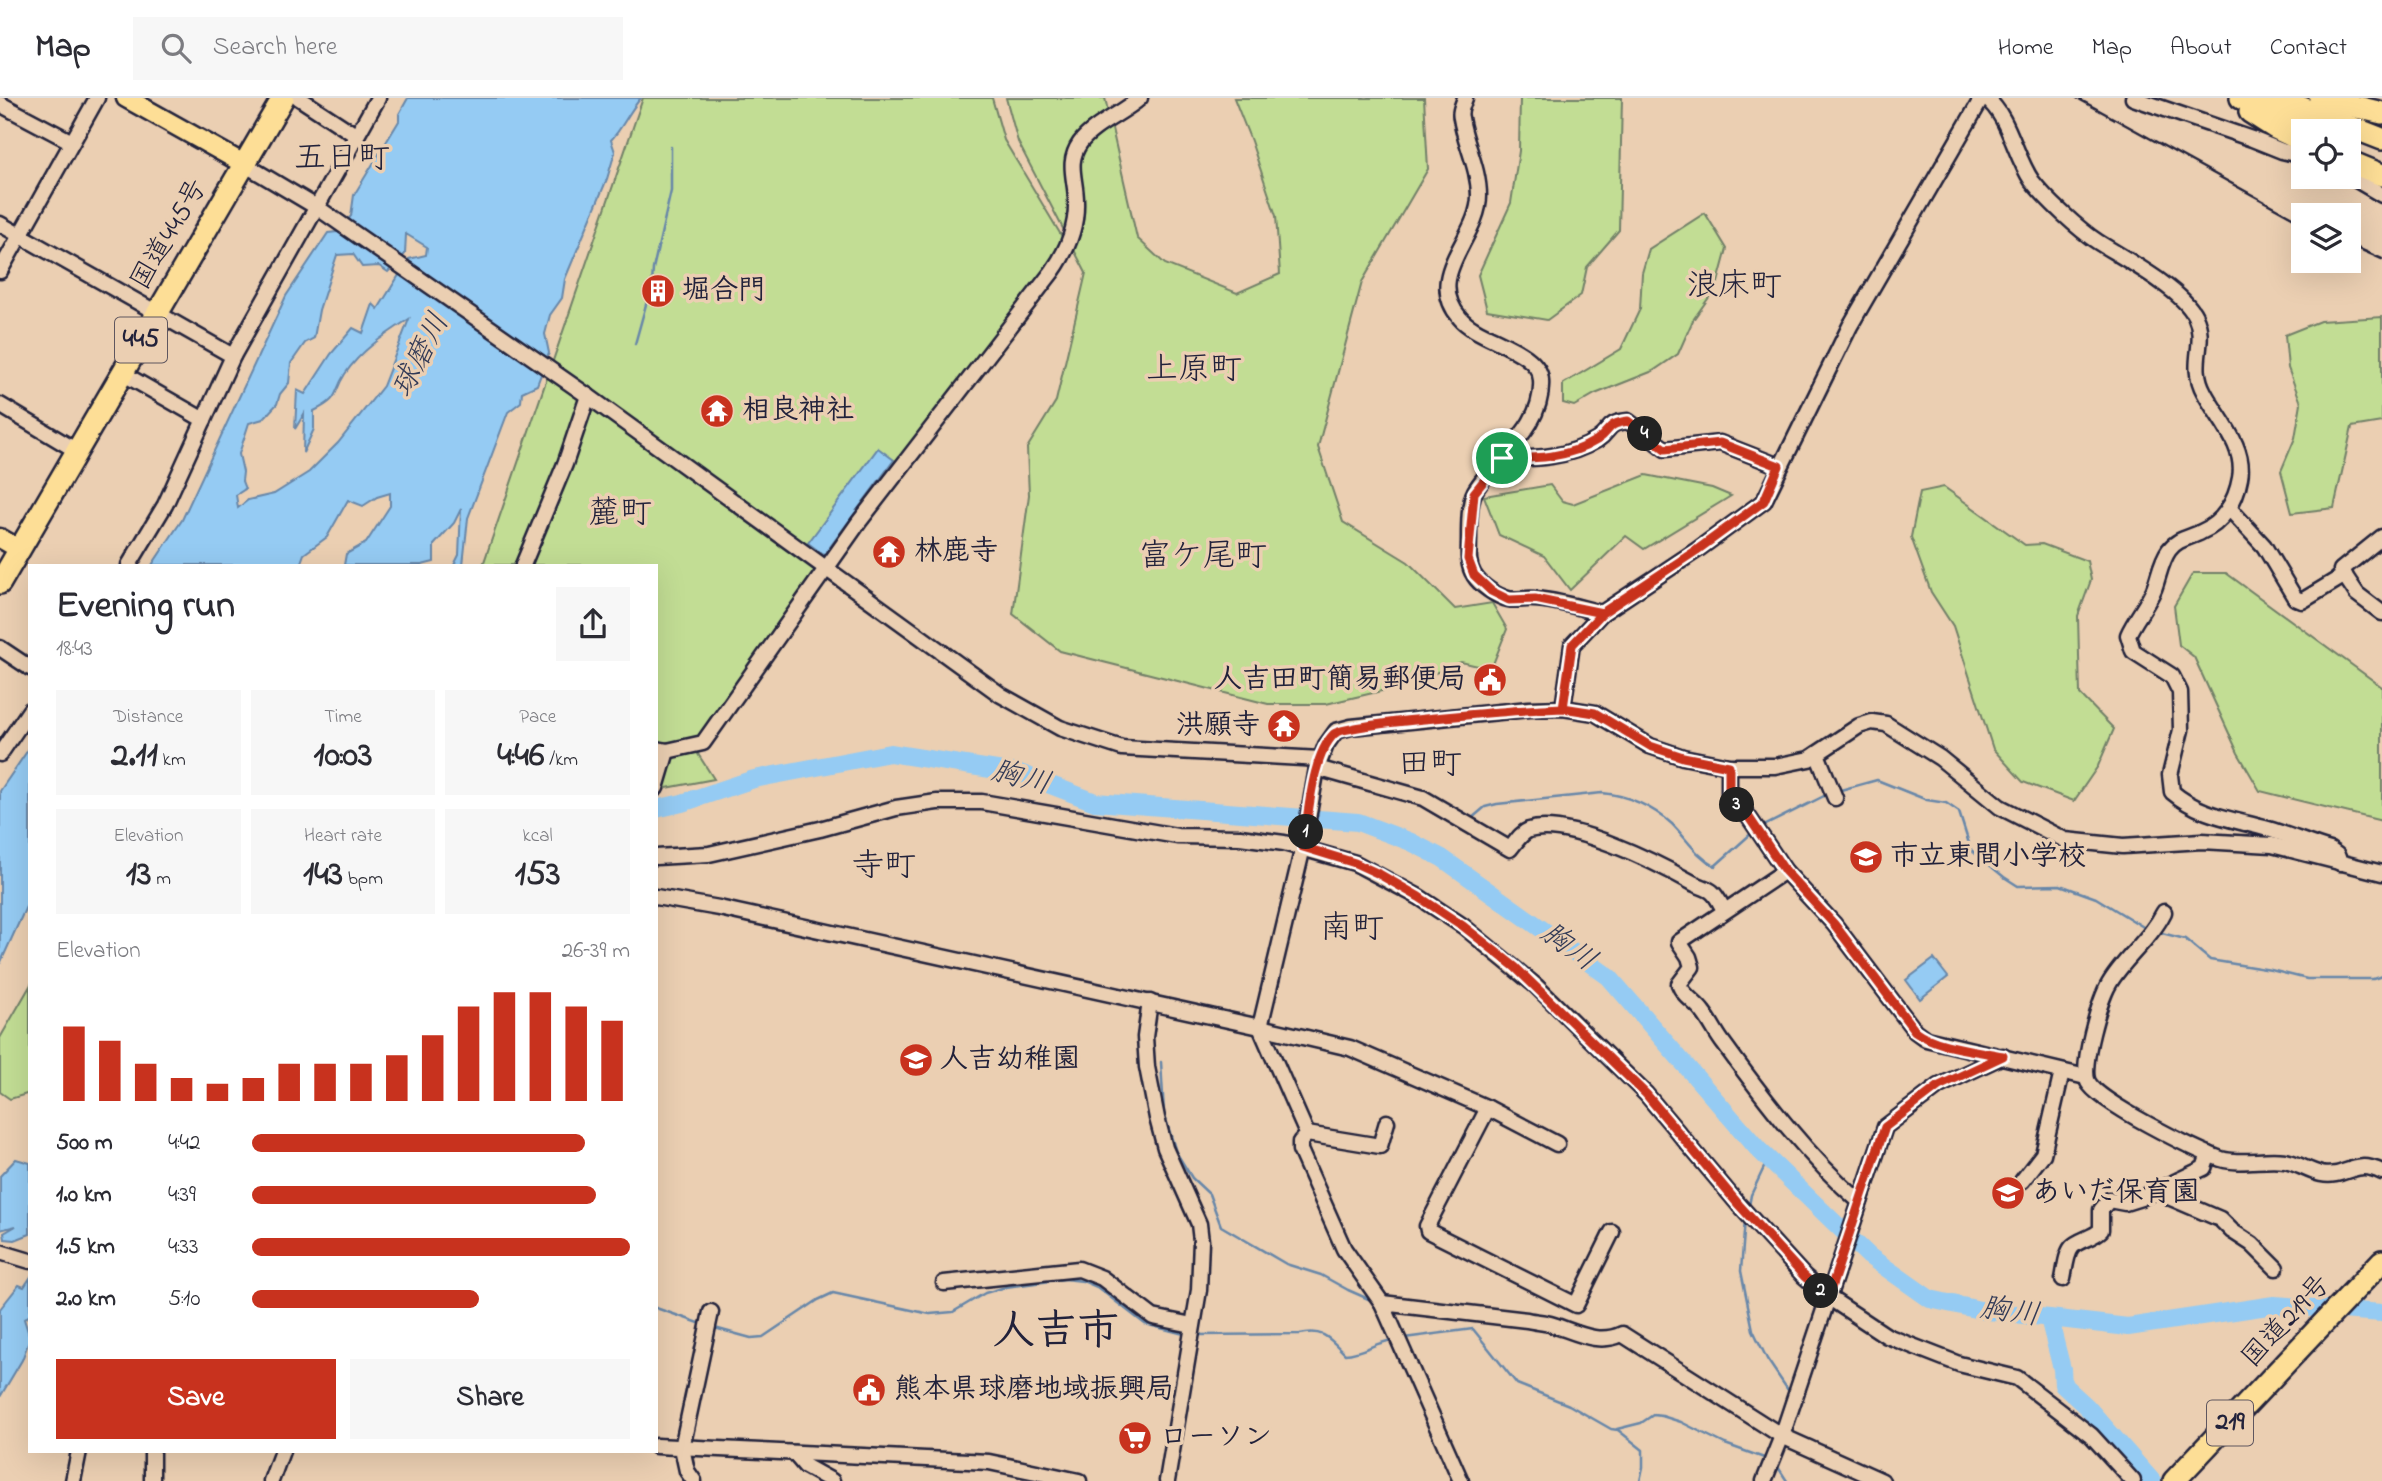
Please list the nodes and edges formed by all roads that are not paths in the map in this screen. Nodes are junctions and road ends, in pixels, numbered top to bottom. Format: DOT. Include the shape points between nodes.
graph roads {
  1 [pos="97,98"];
  2 [pos="126,98"];
  3 [pos="283,98"];
  4 [pos="299,98"];
  5 [pos="378,98"];
  6 [pos="1140,98"];
  7 [pos="1465,98"];
  8 [pos="2133,98"];
  9 [pos="2228,98"];
  10 [pos="2241,98"];
  11 [pos="2277,98"];
  12 [pos="2320,98"];
  13 [pos="1977,101"];
  14 [pos="0,104"];
  15 [pos="2382,113"];
  16 [pos="2293,119"];
  17 [pos="2291,135"];
  18 [pos="357,136"];
  19 [pos="2382,139"];
  20 [pos="72,142"];
  21 [pos="2361,146"];
  22 [pos="2291,153"];
  23 [pos="2382,154"];
  24 [pos="244,164"];
  25 [pos="2361,167"];
  26 [pos="2382,176"];
  27 [pos="2361,182"];
  28 [pos="2382,195"];
  29 [pos="321,210"];
  30 [pos="0,224"];
  31 [pos="20,235"];
  32 [pos="0,271"];
  33 [pos="157,313"];
  34 [pos="233,356"];
  35 [pos="122,373"];
  36 [pos="588,396"];
  37 [pos="0,405"];
  38 [pos="204,420"];
  39 [pos="77,451"];
  40 [pos="1502,458"];
  41 [pos="1779,466"];
  42 [pos="2229,508"];
  43 [pos="2382,537"];
  44 [pos="0,538"];
  45 [pos="19,549"];
  46 [pos="130,564"];
  47 [pos="523,564"];
  48 [pos="827,570"];
  49 [pos="2345,575"];
  50 [pos="0,583"];
  51 [pos="1602,613"];
  52 [pos="2382,613"];
  53 [pos="0,648"];
  54 [pos="28,667"];
  55 [pos="1563,708"];
  56 [pos="28,713"];
  57 [pos="662,750"];
  58 [pos="0,754"];
  59 [pos="1817,754"];
  60 [pos="1319,764"];
  61 [pos="1729,766"];
  62 [pos="658,782"];
  63 [pos="1835,798"];
  64 [pos="1304,843"];
  65 [pos="658,857"];
  66 [pos="2340,863"];
  67 [pos="1785,871"];
  68 [pos="2382,873"];
  69 [pos="658,897"];
  70 [pos="1724,910"];
  71 [pos="2164,912"];
  72 [pos="1150,1002"];
  73 [pos="1260,1027"];
  74 [pos="2003,1056"];
  75 [pos="2062,1072"];
  76 [pos="2086,1077"];
  77 [pos="1488,1108"];
  78 [pos="1387,1122"];
  79 [pos="1307,1134"];
  80 [pos="1557,1144"];
  81 [pos="2209,1154"];
  82 [pos="2382,1171"];
  83 [pos="2022,1181"];
  84 [pos="2161,1189"];
  85 [pos="1860,1206"];
  86 [pos="1612,1232"];
  87 [pos="0,1252"];
  88 [pos="28,1260"];
  89 [pos="2276,1268"];
  90 [pos="2376,1268"];
  91 [pos="2063,1279"];
  92 [pos="944,1283"];
  93 [pos="1829,1294"];
  94 [pos="1382,1303"];
  95 [pos="711,1312"];
  96 [pos="1192,1325"];
  97 [pos="1782,1436"];
  98 [pos="658,1446"];
  99 [pos="682,1448"];
  100 [pos="79,1453"];
  101 [pos="152,1453"];
  102 [pos="281,1453"];
  103 [pos="794,1453"];
  104 [pos="1769,1469"];
  105 [pos="73,1481"];
  106 [pos="152,1481"];
  107 [pos="271,1481"];
  108 [pos="694,1481"];
  109 [pos="832,1481"];
  110 [pos="1079,1481"];
  111 [pos="1167,1481"];
  112 [pos="1461,1481"];
  113 [pos="1882,1481"];
  114 [pos="2133,1481"];
  115 [pos="2174,1481"];
  1 -- 20 [label="street"];
  2 -- 24 [label="main road"];
  3 -- 24 [label="highway, 国道445号 / 445"];
  4 -- 18 [label="street"];
  5 -- 18 [label="street"];
  6 -- 48 [label="street" via="1079,144 1071,171 1074,221 1062,257 866,512"];
  7 -- 40 [label="street" via="1460,117 1473,154 1479,198 1446,291 1460,318 1479,334 1528,358 1541,381 1533,418"];
  8 -- 22 [label="street"];
  9 -- 17 [label="highway"];
  10 -- 16 [label="highway"];
  11 -- 19 [label="highway"];
  12 -- 15 [label="highway"];
  13 -- 41 [label="street" via="1850,326"];
  13 -- 42 [label="street" via="2000,115 2033,182 2075,226 2170,289 2194,314 2201,335 2197,379 2239,455 2241,476"];
  14 -- 20 [label="street"];
  18 -- 29 [label="street"];
  20 -- 31 [label="street"];
  21 -- 23 [label="highway"];
  24 -- 29 [label="street"];
  24 -- 33 [label="highway, 国道445号 / 445"];
  25 -- 26 [label="highway"];
  27 -- 28 [label="street"];
  29 -- 34 [label="street"];
  29 -- 36 [label="street"];
  30 -- 31 [label="street"];
  31 -- 32 [label="street"];
  31 -- 33 [label="street"];
  33 -- 34 [label="street"];
  33 -- 35 [label="highway, 国道445号 / 445"];
  34 -- 38 [label="street"];
  35 -- 38 [label="street"];
  35 -- 39 [label="highway, 国道445号 / 445"];
  36 -- 47 [label="street"];
  36 -- 48 [label="street"];
  37 -- 39 [label="street"];
  38 -- 46 [label="street"];
  39 -- 45 [label="highway, 国道445号 / 445"];
  40 -- 41 [label="street" via="1541,459 1576,450 1599,439 1612,424 1628,421 1665,449 1720,443"];
  40 -- 51 [label="street" via="1474,493 1468,559 1474,575 1509,600 1535,599"];
  41 -- 51 [label="street" via="1764,501"];
  42 -- 49 [label="street" via="2278,567 2295,598 2302,601"];
  42 -- 66 [label="street" via="2214,526 2180,540 2169,550 2128,635 2133,651 2172,676 2180,692 2181,730 2170,775 2172,792 2224,820 2330,850"];
  43 -- 49 [label="street" via="2341,570"];
  44 -- 45 [label="main road"];
  45 -- 50 [label="highway, 国道445号 / 445"];
  48 -- 57 [label="street" via="703,743"];
  48 -- 60 [label="street" via="1001,695 1060,728 1122,748"];
  49 -- 52 [label="street" via="2357,594"];
  51 -- 55 [label="street" via="1572,645"];
  53 -- 54 [label="street"];
  55 -- 60 [label="street" via="1351,727 1336,732"];
  55 -- 61 [label="street" via="1595,713 1650,746"];
  56 -- 58 [label="street"];
  57 -- 62 [label="street"];
  59 -- 61 [label="street" via="1775,766"];
  59 -- 63 [label="street"];
  59 -- 66 [label="street" via="1859,726 1886,724 1940,758 2000,807 2065,840 2123,846 2202,841 2259,844"];
  60 -- 64 [label="street"];
  60 -- 70 [label="street" via="1423,798 1510,849 1532,829 1570,831 1599,840 1712,891"];
  61 -- 67 [label="street" via="1729,797 1748,816"];
  64 -- 65 [label="street" via="1177,836 982,802 937,802 863,815 709,854"];
  64 -- 73 [label="street"];
  64 -- 93 [label="street" via="1379,874 1419,897 1515,967 1646,1094 1797,1269"];
  66 -- 68 [label="street"];
  67 -- 70 [label="street"];
  67 -- 74 [label="street" via="1834,924 1915,1031 1937,1042"];
  69 -- 72 [label="street"];
  70 -- 85 [label="street" via="1679,942 1692,967 1679,984 1681,990 1703,1012 1761,1095"];
  71 -- 76 [label="street" via="2109,984"];
  72 -- 73 [label="street"];
  72 -- 96 [label="street" via="1145,1037 1157,1118 1199,1224 1199,1290"];
  73 -- 77 [label="street" via="1350,1048"];
  73 -- 79 [label="street"];
  74 -- 75 [label="street"];
  74 -- 85 [label="street" via="1939,1086 1885,1127"];
  75 -- 76 [label="street"];
  75 -- 83 [label="street" via="2043,1154"];
  76 -- 81 [label="street" via="2101,1096"];
  77 -- 80 [label="street"];
  77 -- 86 [label="street" via="1428,1231 1576,1305"];
  78 -- 79 [label="street" via="1380,1146"];
  79 -- 94 [label="street" via="1300,1150 1312,1179 1344,1249"];
  81 -- 82 [label="street" via="2224,1160 2287,1161 2332,1175 2359,1166"];
  81 -- 84 [label="street" via="2204,1168"];
  84 -- 89 [label="street" via="2220,1219"];
  84 -- 91 [label="street" via="2125,1203 2109,1200 2101,1210 2101,1230 2070,1249"];
  85 -- 93 [label="street"];
  87 -- 88 [label="street"];
  90 -- 115 [label="highway, 国道219号 / 219"];
  92 -- 96 [label="street" via="1079,1269 1102,1278 1153,1317"];
  93 -- 97 [label="street"];
  93 -- 114 [label="street" via="1886,1336 1959,1364 2017,1378 2091,1435"];
  94 -- 97 [label="street" via="1527,1320 1600,1339 1622,1334"];
  94 -- 112 [label="street"];
  95 -- 99 [label="street"];
  96 -- 111 [label="street"];
  97 -- 104 [label="street"];
  97 -- 113 [label="street"];
  98 -- 99 [label="street"];
  99 -- 103 [label="street"];
  99 -- 108 [label="street"];
  100 -- 105 [label="street"];
  101 -- 106 [label="street"];
  102 -- 107 [label="street"];
  103 -- 109 [label="street" via="805,1466"];
  103 -- 110 [label="street" via="989,1462"];
}
